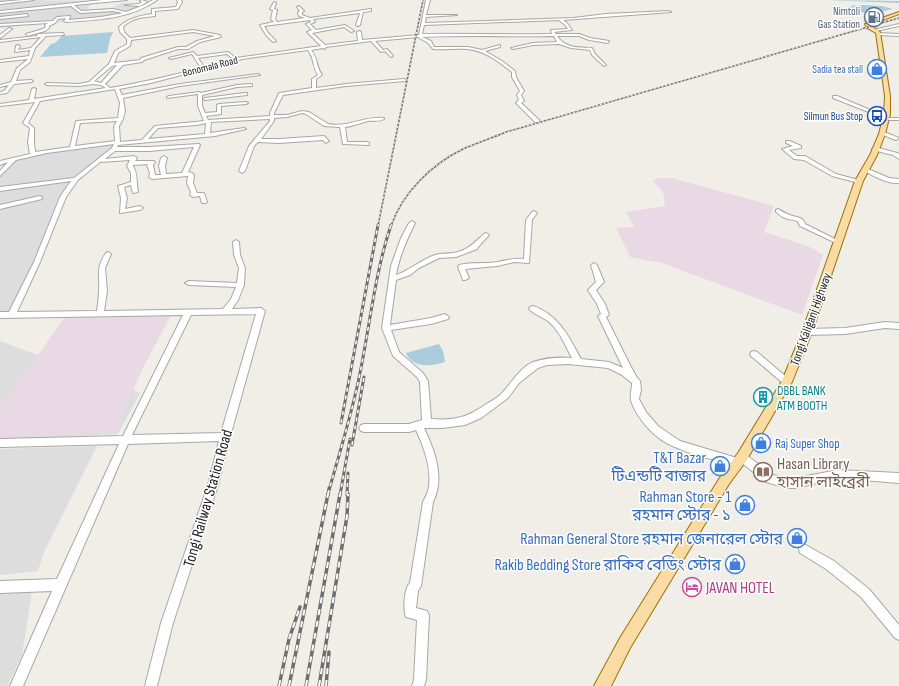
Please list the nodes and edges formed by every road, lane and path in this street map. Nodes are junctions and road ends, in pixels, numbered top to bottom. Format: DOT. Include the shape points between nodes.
graph roads {
  1 [pos="7,0"];
  2 [pos="32,0"];
  3 [pos="81,0"];
  4 [pos="107,0"];
  5 [pos="125,0"];
  6 [pos="160,0"];
  7 [pos="179,0"];
  8 [pos="428,0"];
  9 [pos="1,1"];
  10 [pos="154,2"];
  11 [pos="134,3"];
  12 [pos="274,3"];
  13 [pos="15,5"];
  14 [pos="34,5"];
  15 [pos="73,5"];
  16 [pos="55,7"];
  17 [pos="299,7"];
  18 [pos="45,8"];
  19 [pos="118,10"];
  20 [pos="370,10"];
  21 [pos="0,11"];
  22 [pos="362,11"];
  23 [pos="41,12"];
  24 [pos="48,12"];
  25 [pos="669,12"];
  26 [pos="899,13"];
  27 [pos="107,14"];
  28 [pos="126,14"];
  29 [pos="455,15"];
  30 [pos="425,16"];
  31 [pos="26,18"];
  32 [pos="311,19"];
  33 [pos="56,20"];
  34 [pos="560,20"];
  35 [pos="0,21"];
  36 [pos="44,21"];
  37 [pos="276,23"];
  38 [pos="423,24"];
  39 [pos="358,25"];
  40 [pos="899,25"];
  41 [pos="10,28"];
  42 [pos="315,30"];
  43 [pos="512,30"];
  44 [pos="352,31"];
  45 [pos="359,32"];
  46 [pos="877,32"];
  47 [pos="63,34"];
  48 [pos="28,35"];
  49 [pos="899,35"];
  50 [pos="420,36"];
  51 [pos="515,36"];
  52 [pos="554,36"];
  53 [pos="0,37"];
  54 [pos="172,38"];
  55 [pos="9,40"];
  56 [pos="372,40"];
  57 [pos="0,41"];
  58 [pos="128,41"];
  59 [pos="274,41"];
  60 [pos="360,42"];
  61 [pos="608,42"];
  62 [pos="560,44"];
  63 [pos="18,46"];
  64 [pos="499,46"];
  65 [pos="325,48"];
  66 [pos="513,48"];
  67 [pos="34,49"];
  68 [pos="309,49"];
  69 [pos="482,51"];
  70 [pos="391,56"];
  71 [pos="31,57"];
  72 [pos="196,57"];
  73 [pos="171,58"];
  74 [pos="236,60"];
  75 [pos="0,61"];
  76 [pos="121,64"];
  77 [pos="111,65"];
  78 [pos="604,65"];
  79 [pos="203,68"];
  80 [pos="258,75"];
  81 [pos="404,80"];
  82 [pos="31,81"];
  83 [pos="13,83"];
  84 [pos="91,83"];
  85 [pos="47,84"];
  86 [pos="102,84"];
  87 [pos="250,85"];
  88 [pos="0,86"];
  89 [pos="116,87"];
  90 [pos="108,88"];
  91 [pos="314,89"];
  92 [pos="34,90"];
  93 [pos="0,93"];
  94 [pos="245,94"];
  95 [pos="121,97"];
  96 [pos="169,97"];
  97 [pos="200,97"];
  98 [pos="835,97"];
  99 [pos="31,101"];
  100 [pos="38,101"];
  101 [pos="246,103"];
  102 [pos="0,105"];
  103 [pos="204,115"];
  104 [pos="271,117"];
  105 [pos="886,118"];
  106 [pos="121,119"];
  107 [pos="382,119"];
  108 [pos="899,119"];
  109 [pos="209,121"];
  110 [pos="537,121"];
  111 [pos="342,126"];
  112 [pos="244,129"];
  113 [pos="882,133"];
  114 [pos="207,135"];
  115 [pos="896,138"];
  116 [pos="144,140"];
  117 [pos="257,140"];
  118 [pos="326,141"];
  119 [pos="788,142"];
  120 [pos="367,144"];
  121 [pos="116,145"];
  122 [pos="72,148"];
  123 [pos="875,149"];
  124 [pos="33,154"];
  125 [pos="898,154"];
  126 [pos="164,158"];
  127 [pos="14,160"];
  128 [pos="98,161"];
  129 [pos="0,162"];
  130 [pos="131,163"];
  131 [pos="866,170"];
  132 [pos="242,171"];
  133 [pos="0,174"];
  134 [pos="184,174"];
  135 [pos="164,176"];
  136 [pos="152,177"];
  137 [pos="76,178"];
  138 [pos="899,181"];
  139 [pos="858,182"];
  140 [pos="134,184"];
  141 [pos="153,184"];
  142 [pos="0,189"];
  143 [pos="135,192"];
  144 [pos="40,198"];
  145 [pos="204,202"];
  146 [pos="0,207"];
  147 [pos="140,208"];
  148 [pos="778,211"];
  149 [pos="534,213"];
  150 [pos="412,223"];
  151 [pos="486,235"];
  152 [pos="236,242"];
  153 [pos="838,242"];
  154 [pos="108,254"];
  155 [pos="594,264"];
  156 [pos="466,278"];
  157 [pos="392,279"];
  158 [pos="189,283"];
  159 [pos="240,285"];
  160 [pos="533,309"];
  161 [pos="226,311"];
  162 [pos="188,313"];
  163 [pos="12,314"];
  164 [pos="100,314"];
  165 [pos="0,315"];
  166 [pos="445,317"];
  167 [pos="899,326"];
  168 [pos="386,328"];
  169 [pos="807,332"];
  170 [pos="754,354"];
  171 [pos="578,361"];
  172 [pos="636,381"];
  173 [pos="787,382"];
  174 [pos="423,425"];
  175 [pos="364,428"];
  176 [pos="225,437"];
  177 [pos="126,439"];
  178 [pos="0,442"];
  179 [pos="740,459"];
  180 [pos="899,478"];
  181 [pos="804,550"];
  182 [pos="61,585"];
  183 [pos="0,587"];
  184 [pos="899,634"];
  185 [pos="16,686"];
  186 [pos="151,686"];
  187 [pos="418,686"];
  188 [pos="602,686"];
  1 -- 9 [label="street"];
  2 -- 13 [label="street"];
  3 -- 15 [label="street"];
  4 -- 5 [label="street"];
  4 -- 15 [label="street"];
  6 -- 10 [label="street"];
  7 -- 58 [label="street" via="177,8 153,10 154,15 138,17 123,24 122,32"];
  8 -- 30 [label="street"];
  9 -- 13 [label="street"];
  10 -- 28 [label="street"];
  11 -- 19 [label="street"];
  12 -- 37 [label="street" via="272,9 275,10 273,19"];
  13 -- 14 [label="street"];
  13 -- 14 [label="street" via="35,3"];
  13 -- 21 [label="street"];
  14 -- 18 [label="street"];
  14 -- 31 [label="street"];
  15 -- 16 [label="street"];
  15 -- 19 [label="street" via="80,12"];
  16 -- 18 [label="street"];
  16 -- 24 [label="street"];
  17 -- 32 [label="street" via="302,11 301,16"];
  18 -- 23 [label="street"];
  19 -- 27 [label="street"];
  19 -- 28 [label="street"];
  20 -- 22 [label="street"];
  22 -- 32 [label="street"];
  22 -- 39 [label="street"];
  25 -- 34 [label="street"];
  26 -- 46 [label="main road, Tongi Kaliganj Highway" via="867,24"];
  28 -- 33 [label="street" via="108,18"];
  29 -- 30 [label="street"];
  30 -- 38 [label="street"];
  31 -- 33 [label="street" via="30,23"];
  31 -- 35 [label="street"];
  31 -- 35 [label="street"];
  32 -- 37 [label="street"];
  32 -- 42 [label="street" via="313,22 308,24"];
  33 -- 36 [label="street"];
  33 -- 48 [label="street" via="44,30"];
  34 -- 38 [label="street" via="490,20"];
  34 -- 52 [label="street" via="570,30 552,30"];
  37 -- 59 [label="street" via="262,25"];
  38 -- 50 [label="street"];
  40 -- 46 [label="street"];
  41 -- 53 [label="street"];
  42 -- 44 [label="street" via="345,26"];
  42 -- 65 [label="street" via="309,32"];
  43 -- 51 [label="street"];
  45 -- 60 [label="street"];
  46 -- 49 [label="street"];
  46 -- 105 [label="main road, Tongi Kaliganj Highway" via="888,104"];
  47 -- 48 [label="street"];
  48 -- 55 [label="street" via="10,37"];
  50 -- 51 [label="street, Bonomala Road"];
  50 -- 56 [label="street, Bonomala Road"];
  50 -- 69 [label="street" via="430,42 433,48 468,48"];
  51 -- 52 [label="street, Bonomala Road"];
  52 -- 61 [label="street, Bonomala Road" via="579,35"];
  52 -- 62 [label="street"];
  54 -- 58 [label="street"];
  55 -- 57 [label="street"];
  55 -- 67 [label="street" via="44,36"];
  56 -- 60 [label="street, Bonomala Road"];
  56 -- 70 [label="street"];
  58 -- 76 [label="street" via="187,32 220,36 198,40 187,48 178,48 141,61"];
  58 -- 77 [label="street" via="127,47 116,52"];
  60 -- 65 [label="street, Bonomala Road"];
  62 -- 66 [label="street" via="533,44"];
  62 -- 78 [label="street" via="566,47 591,49"];
  63 -- 67 [label="street" via="16,51"];
  64 -- 69 [label="street"];
  65 -- 68 [label="street, Bonomala Road"];
  67 -- 71 [label="street"];
  68 -- 74 [label="street, Bonomala Road"];
  68 -- 91 [label="street" via="315,57 316,69 320,75 314,79"];
  69 -- 110 [label="street" via="514,72 522,91 519,95 522,100 518,103"];
  71 -- 75 [label="street"];
  71 -- 83 [label="street" via="18,69"];
  72 -- 73 [label="street" via="193,53"];
  72 -- 74 [label="street" via="228,53"];
  72 -- 79 [label="street"];
  74 -- 79 [label="street, Bonomala Road"];
  76 -- 77 [label="street"];
  76 -- 86 [label="street"];
  77 -- 84 [label="street"];
  79 -- 89 [label="street, Bonomala Road" via="152,82"];
  80 -- 95 [label="street" via="180,85"];
  81 -- 91 [label="street"];
  82 -- 83 [label="street"];
  83 -- 88 [label="street"];
  83 -- 93 [label="street" via="5,92"];
  84 -- 85 [label="street"];
  84 -- 86 [label="street"];
  86 -- 90 [label="street"];
  87 -- 97 [label="street" via="222,89"];
  89 -- 90 [label="street, Bonomala Road"];
  89 -- 95 [label="street"];
  90 -- 100 [label="street, Bonomala Road"];
  91 -- 104 [label="street" via="281,94"];
  92 -- 99 [label="street"];
  94 -- 97 [label="street"];
  95 -- 106 [label="street"];
  96 -- 97 [label="street" via="196,92"];
  97 -- 103 [label="street"];
  98 -- 105 [label="street"];
  99 -- 100 [label="street, Bonomala Road"];
  99 -- 102 [label="street, Bonomala Road"];
  100 -- 124 [label="street" via="25,123 32,128"];
  101 -- 103 [label="street" via="218,105 220,113"];
  103 -- 109 [label="street" via="206,121"];
  104 -- 109 [label="street"];
  104 -- 111 [label="street" via="305,112 326,125"];
  104 -- 117 [label="street" via="270,125"];
  105 -- 108 [label="street"];
  105 -- 113 [label="main road, Tongi Kaliganj Highway"];
  106 -- 121 [label="street" via="116,127 119,137"];
  106 -- 122 [label="street" via="78,122"];
  107 -- 111 [label="street"];
  109 -- 114 [label="street"];
  109 -- 116 [label="street" via="157,127"];
  111 -- 120 [label="street" via="345,143"];
  112 -- 114 [label="street"];
  113 -- 115 [label="street"];
  113 -- 123 [label="main road, Tongi Kaliganj Highway"];
  114 -- 116 [label="street"];
  116 -- 121 [label="street"];
  117 -- 118 [label="street" via="324,138"];
  117 -- 132 [label="street"];
  119 -- 139 [label="street" via="799,147 785,149 796,158 804,157 834,175"];
  121 -- 122 [label="street"];
  121 -- 128 [label="street"];
  121 -- 134 [label="street" via="149,149 197,145"];
  122 -- 124 [label="street"];
  123 -- 125 [label="street"];
  123 -- 131 [label="main road, Tongi Kaliganj Highway"];
  124 -- 127 [label="street"];
  126 -- 135 [label="street"];
  127 -- 129 [label="street"];
  127 -- 133 [label="street"];
  128 -- 130 [label="street" via="134,158"];
  128 -- 137 [label="street"];
  130 -- 136 [label="street" via="152,162"];
  130 -- 140 [label="street"];
  131 -- 138 [label="street"];
  131 -- 139 [label="main road, Tongi Kaliganj Highway"];
  134 -- 135 [label="street"];
  134 -- 145 [label="street" via="192,175 190,183 193,195 202,194"];
  135 -- 136 [label="street"];
  136 -- 141 [label="street"];
  137 -- 142 [label="street"];
  137 -- 163 [label="street" via="63,197 37,262"];
  139 -- 153 [label="main road, Tongi Kaliganj Highway"];
  140 -- 143 [label="street"];
  140 -- 147 [label="street" via="121,186 124,198 122,212"];
  144 -- 146 [label="street"];
  148 -- 153 [label="street" via="788,217 797,218 802,225"];
  149 -- 156 [label="street" via="529,220 527,261 514,260 461,267"];
  150 -- 157 [label="street" via="398,253"];
  151 -- 157 [label="street" via="474,248 456,255 438,256"];
  152 -- 159 [label="street" via="242,268"];
  153 -- 169 [label="main road, Tongi Kaliganj Highway"];
  154 -- 164 [label="street" via="102,265 103,290"];
  155 -- 172 [label="street" via="600,282 592,290 601,304 605,315 602,316 615,344"];
  157 -- 168 [label="street"];
  158 -- 159 [label="street"];
  159 -- 161 [label="street"];
  160 -- 171 [label="street" via="557,323"];
  161 -- 162 [label="street"];
  161 -- 176 [label="street, Tongi Railway Station Road" via="262,311"];
  162 -- 164 [label="street"];
  162 -- 177 [label="street"];
  163 -- 164 [label="street"];
  163 -- 165 [label="street"];
  166 -- 168 [label="street"];
  167 -- 169 [label="street" via="889,324 846,331"];
  168 -- 174 [label="street" via="396,354 424,381"];
  169 -- 173 [label="main road, Tongi Kaliganj Highway"];
  170 -- 173 [label="street"];
  171 -- 172 [label="street" via="609,365"];
  171 -- 174 [label="street" via="556,360 535,365 516,381 505,396 478,415 465,421"];
  172 -- 179 [label="street" via="637,407 655,429 677,444"];
  173 -- 179 [label="main road, Tongi Kaliganj Highway"];
  174 -- 175 [label="street" via="396,429"];
  174 -- 187 [label="street" via="426,446 432,460 433,490 428,501 410,613 423,615"];
  176 -- 177 [label="street"];
  176 -- 186 [label="street, Tongi Railway Station Road" via="213,485 167,623"];
  177 -- 178 [label="street"];
  177 -- 182 [label="street"];
  179 -- 180 [label="street" via="770,479 787,483 838,474"];
  179 -- 188 [label="main road, Tongi Kaliganj Highway" via="625,643"];
  181 -- 184 [label="street" via="830,565 865,593"];
  182 -- 183 [label="street"];
  182 -- 185 [label="street"];
}
